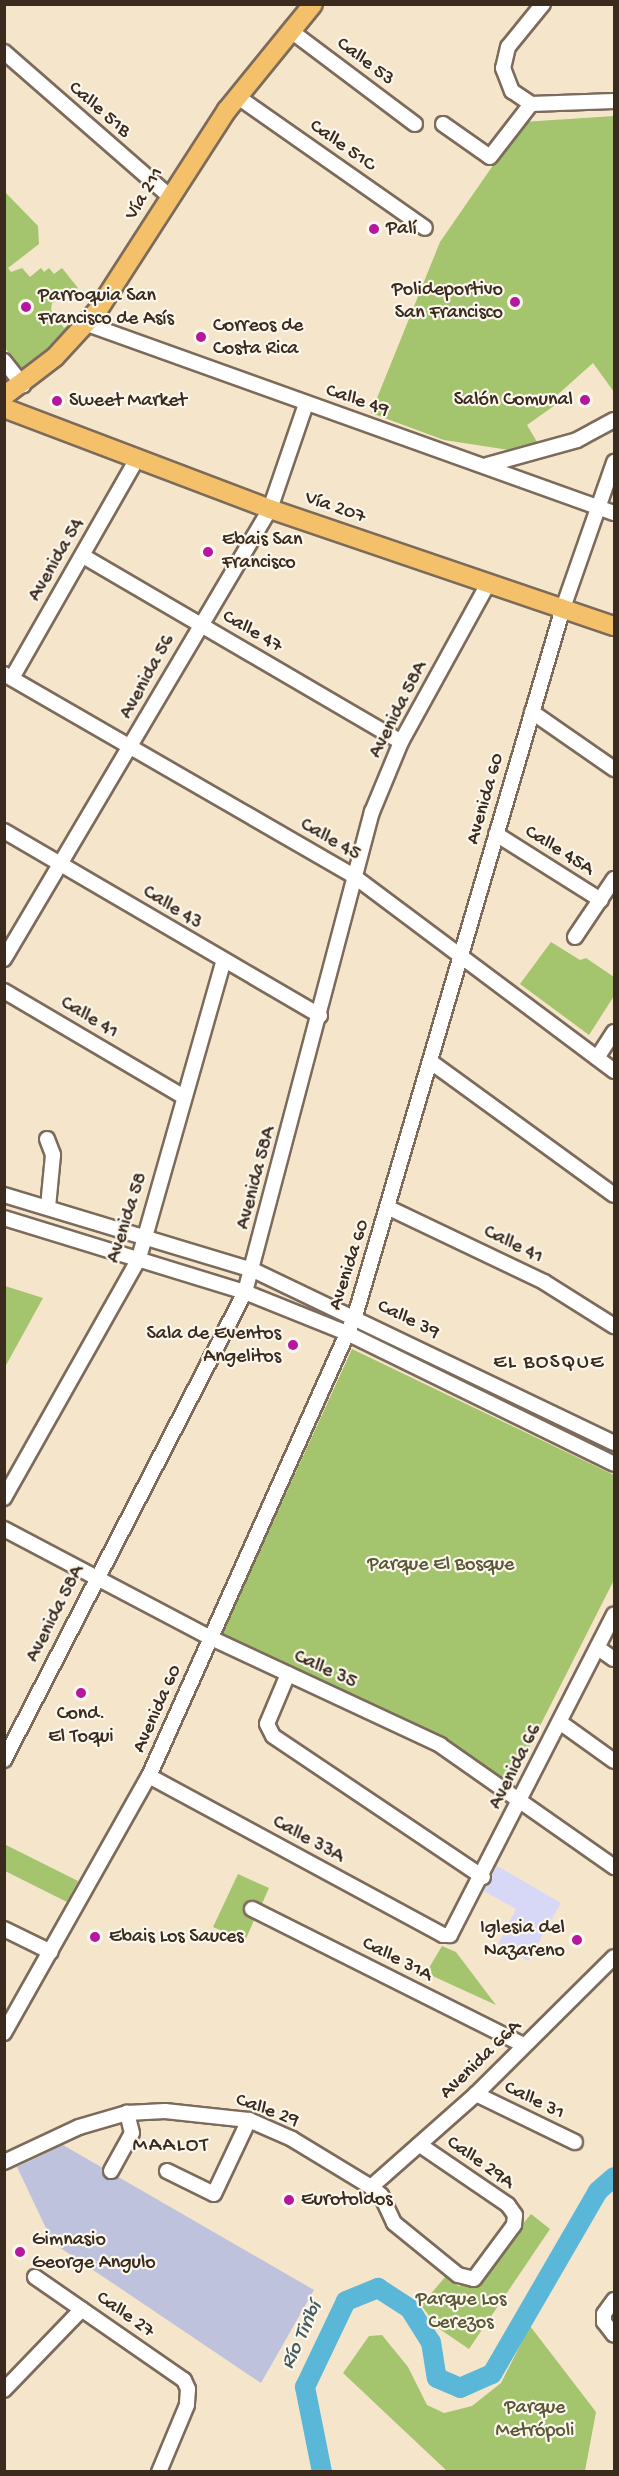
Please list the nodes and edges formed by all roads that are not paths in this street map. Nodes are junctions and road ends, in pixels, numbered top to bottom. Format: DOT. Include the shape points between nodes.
graph roads {
  1 [pos="313,4"];
  2 [pos="543,4"];
  3 [pos="291,31"];
  4 [pos="4,52"];
  5 [pos="238,96"];
  6 [pos="615,101"];
  7 [pos="531,104"];
  8 [pos="416,124"];
  9 [pos="443,124"];
  10 [pos="169,196"];
  11 [pos="425,228"];
  12 [pos="87,324"];
  13 [pos="4,361"];
  14 [pos="23,385"];
  15 [pos="4,396"];
  16 [pos="306,404"];
  17 [pos="4,408"];
  18 [pos="4,418"];
  19 [pos="615,420"];
  20 [pos="44,424"];
  21 [pos="136,461"];
  22 [pos="615,462"];
  23 [pos="487,465"];
  24 [pos="599,507"];
  25 [pos="270,509"];
  26 [pos="615,513"];
  27 [pos="82,556"];
  28 [pos="488,584"];
  29 [pos="563,608"];
  30 [pos="200,625"];
  31 [pos="615,626"];
  32 [pos="8,676"];
  33 [pos="532,712"];
  34 [pos="401,742"];
  35 [pos="130,749"];
  36 [pos="615,769"];
  37 [pos="4,831"];
  38 [pos="496,834"];
  39 [pos="61,864"];
  40 [pos="355,877"];
  41 [pos="615,879"];
  42 [pos="601,900"];
  43 [pos="575,937"];
  44 [pos="461,957"];
  45 [pos="4,959"];
  46 [pos="223,963"];
  47 [pos="4,991"];
  48 [pos="320,1016"];
  49 [pos="615,1032"];
  50 [pos="597,1058"];
  51 [pos="431,1062"];
  52 [pos="615,1071"];
  53 [pos="184,1097"];
  54 [pos="47,1140"];
  55 [pos="4,1195"];
  56 [pos="615,1196"];
  57 [pos="48,1207"];
  58 [pos="389,1208"];
  59 [pos="4,1218"];
  60 [pos="146,1236"];
  61 [pos="139,1258"];
  62 [pos="253,1270"];
  63 [pos="245,1292"];
  64 [pos="355,1316"];
  65 [pos="615,1326"];
  66 [pos="347,1333"];
  67 [pos="615,1443"];
  68 [pos="615,1464"];
  69 [pos="4,1498"];
  70 [pos="4,1529"];
  71 [pos="95,1580"];
  72 [pos="615,1614"];
  73 [pos="211,1638"];
  74 [pos="598,1648"];
  75 [pos="615,1659"];
  76 [pos="288,1674"];
  77 [pos="561,1723"];
  78 [pos="4,1760"];
  79 [pos="615,1761"];
  80 [pos="149,1776"];
  81 [pos="520,1801"];
  82 [pos="615,1867"];
  83 [pos="483,1877"];
  84 [pos="252,1910"];
  85 [pos="4,1929"];
  86 [pos="450,1935"];
  87 [pos="51,1952"];
  88 [pos="615,1957"];
  89 [pos="4,2033"];
  90 [pos="524,2045"];
  91 [pos="476,2094"];
  92 [pos="127,2113"];
  93 [pos="249,2120"];
  94 [pos="575,2142"];
  95 [pos="420,2145"];
  96 [pos="4,2162"];
  97 [pos="111,2171"];
  98 [pos="167,2171"];
  99 [pos="371,2187"];
  100 [pos="35,2277"];
  101 [pos="474,2279"];
  102 [pos="615,2300"];
  103 [pos="82,2309"];
  104 [pos="615,2335"];
  105 [pos="4,2390"];
  106 [pos="159,2472"];
  1 -- 3 [label="main road, Vía 211"];
  2 -- 7 [label="street" via="508,47 503,68 512,91"];
  3 -- 5 [label="main road, Vía 211"];
  3 -- 8 [label="street, Calle 53"];
  4 -- 10 [label="street, Calle 51B"];
  5 -- 10 [label="main road, Vía 211"];
  5 -- 11 [label="street, Calle 51C"];
  6 -- 7 [label="street"];
  7 -- 9 [label="street" via="490,157"];
  10 -- 12 [label="main road, Vía 211" via="115,287"];
  12 -- 14 [label="main road, Vía 211"];
  12 -- 16 [label="street, Calle 49"];
  13 -- 14 [label="street"];
  14 -- 15 [label="main road, Vía 211"];
  16 -- 23 [label="street, Calle 49"];
  16 -- 25 [label="street, Avenida 56"];
  17 -- 20 [label="main road, Vía 207"];
  18 -- 20 [label="main road, Vía 207"];
  19 -- 23 [label="street" via="577,440"];
  20 -- 21 [label="main road, Vía 207"];
  21 -- 25 [label="main road, Vía 207"];
  21 -- 27 [label="street, Avenida 54"];
  22 -- 24 [label="street, Avenida 60"];
  23 -- 24 [label="street, Calle 49"];
  24 -- 26 [label="street, Calle 49"];
  24 -- 29 [label="street, Avenida 60"];
  25 -- 28 [label="main road, Vía 207"];
  25 -- 30 [label="street, Avenida 56"];
  27 -- 30 [label="street, Calle 47"];
  27 -- 32 [label="street, Avenida 54"];
  28 -- 29 [label="main road, Vía 207"];
  28 -- 34 [label="street, Avenida 58A"];
  29 -- 31 [label="main road, Vía 207"];
  29 -- 33 [label="street, Avenida 60"];
  30 -- 34 [label="street, Calle 47"];
  30 -- 35 [label="street, Avenida 56"];
  32 -- 35 [label="street, Calle 45"];
  33 -- 36 [label="street"];
  33 -- 38 [label="street, Avenida 60"];
  34 -- 40 [label="street, Avenida 58A" via="372,812"];
  35 -- 39 [label="street, Avenida 56"];
  35 -- 40 [label="street, Calle 45"];
  37 -- 39 [label="street, Calle 43"];
  38 -- 42 [label="street, Calle 45A"];
  38 -- 44 [label="street, Avenida 60"];
  39 -- 45 [label="street, Avenida 56"];
  39 -- 46 [label="street, Calle 43"];
  40 -- 44 [label="street, Calle 45"];
  40 -- 48 [label="street, Avenida 58A"];
  41 -- 42 [label="street"];
  42 -- 43 [label="street"];
  44 -- 50 [label="street, Calle 45"];
  44 -- 51 [label="street, Avenida 60"];
  46 -- 48 [label="street, Calle 43"];
  46 -- 53 [label="street, Avenida 58"];
  47 -- 53 [label="street, Calle 41"];
  48 -- 62 [label="street, Avenida 58A"];
  49 -- 50 [label="street"];
  50 -- 52 [label="street, Calle 45"];
  51 -- 56 [label="street"];
  51 -- 58 [label="street, Avenida 60"];
  53 -- 60 [label="street, Avenida 58"];
  54 -- 57 [label="street" via="53,1155"];
  55 -- 57 [label="street, Calle 39"];
  57 -- 60 [label="street, Calle 39"];
  58 -- 64 [label="street, Avenida 60"];
  58 -- 65 [label="street, Calle 41" via="544,1282"];
  59 -- 61 [label="street, Calle 39"];
  60 -- 61 [label="street, Avenida 58"];
  60 -- 62 [label="street, Calle 39"];
  61 -- 63 [label="street, Calle 39"];
  61 -- 69 [label="street, Avenida 58"];
  62 -- 63 [label="street, Avenida 58A"];
  62 -- 64 [label="street, Calle 39"];
  63 -- 66 [label="street, Calle 39"];
  63 -- 71 [label="street, Avenida 58A"];
  64 -- 66 [label="street, Avenida 60"];
  64 -- 67 [label="street, Calle 39"];
  66 -- 68 [label="street, Calle 39"];
  66 -- 73 [label="street, Avenida 60"];
  70 -- 71 [label="street, Calle 35"];
  71 -- 73 [label="street, Calle 35"];
  71 -- 78 [label="street, Avenida 58A"];
  72 -- 74 [label="street, Avenida 66"];
  73 -- 76 [label="street, Calle 35"];
  73 -- 80 [label="street, Avenida 60"];
  74 -- 75 [label="street"];
  74 -- 77 [label="street, Avenida 66"];
  76 -- 81 [label="street, Calle 35" via="440,1745"];
  76 -- 83 [label="street" via="267,1724 284,1746"];
  77 -- 79 [label="street"];
  77 -- 81 [label="street, Avenida 66"];
  80 -- 86 [label="street, Calle 33A" via="443,1935"];
  80 -- 87 [label="street, Avenida 60"];
  81 -- 82 [label="street, Calle 35"];
  81 -- 83 [label="street, Avenida 66"];
  83 -- 86 [label="street, Avenida 66"];
  84 -- 90 [label="street, Calle 31A"];
  85 -- 87 [label="street"];
  87 -- 89 [label="street, Avenida 60"];
  88 -- 90 [label="street, Avenida 66A"];
  90 -- 91 [label="street, Avenida 66A"];
  91 -- 94 [label="street, Calle 31"];
  91 -- 95 [label="street, Avenida 66A"];
  92 -- 93 [label="street, Calle 29" via="165,2111"];
  92 -- 96 [label="street, Calle 29" via="79,2127"];
  92 -- 97 [label="street" via="132,2133"];
  93 -- 98 [label="street" via="214,2194"];
  93 -- 99 [label="street, Calle 29" via="285,2135"];
  95 -- 99 [label="street, Avenida 66A"];
  95 -- 101 [label="street, Calle 29A" via="508,2205 515,2215 514,2225"];
  99 -- 101 [label="street, Calle 29" via="381,2195 394,2223 458,2275"];
  100 -- 103 [label="street, Calle 27"];
  102 -- 104 [label="street" via="604,2314 604,2322"];
  103 -- 105 [label="street"];
  103 -- 106 [label="street, Calle 27" via="184,2380 188,2389 180,2429"];
}
